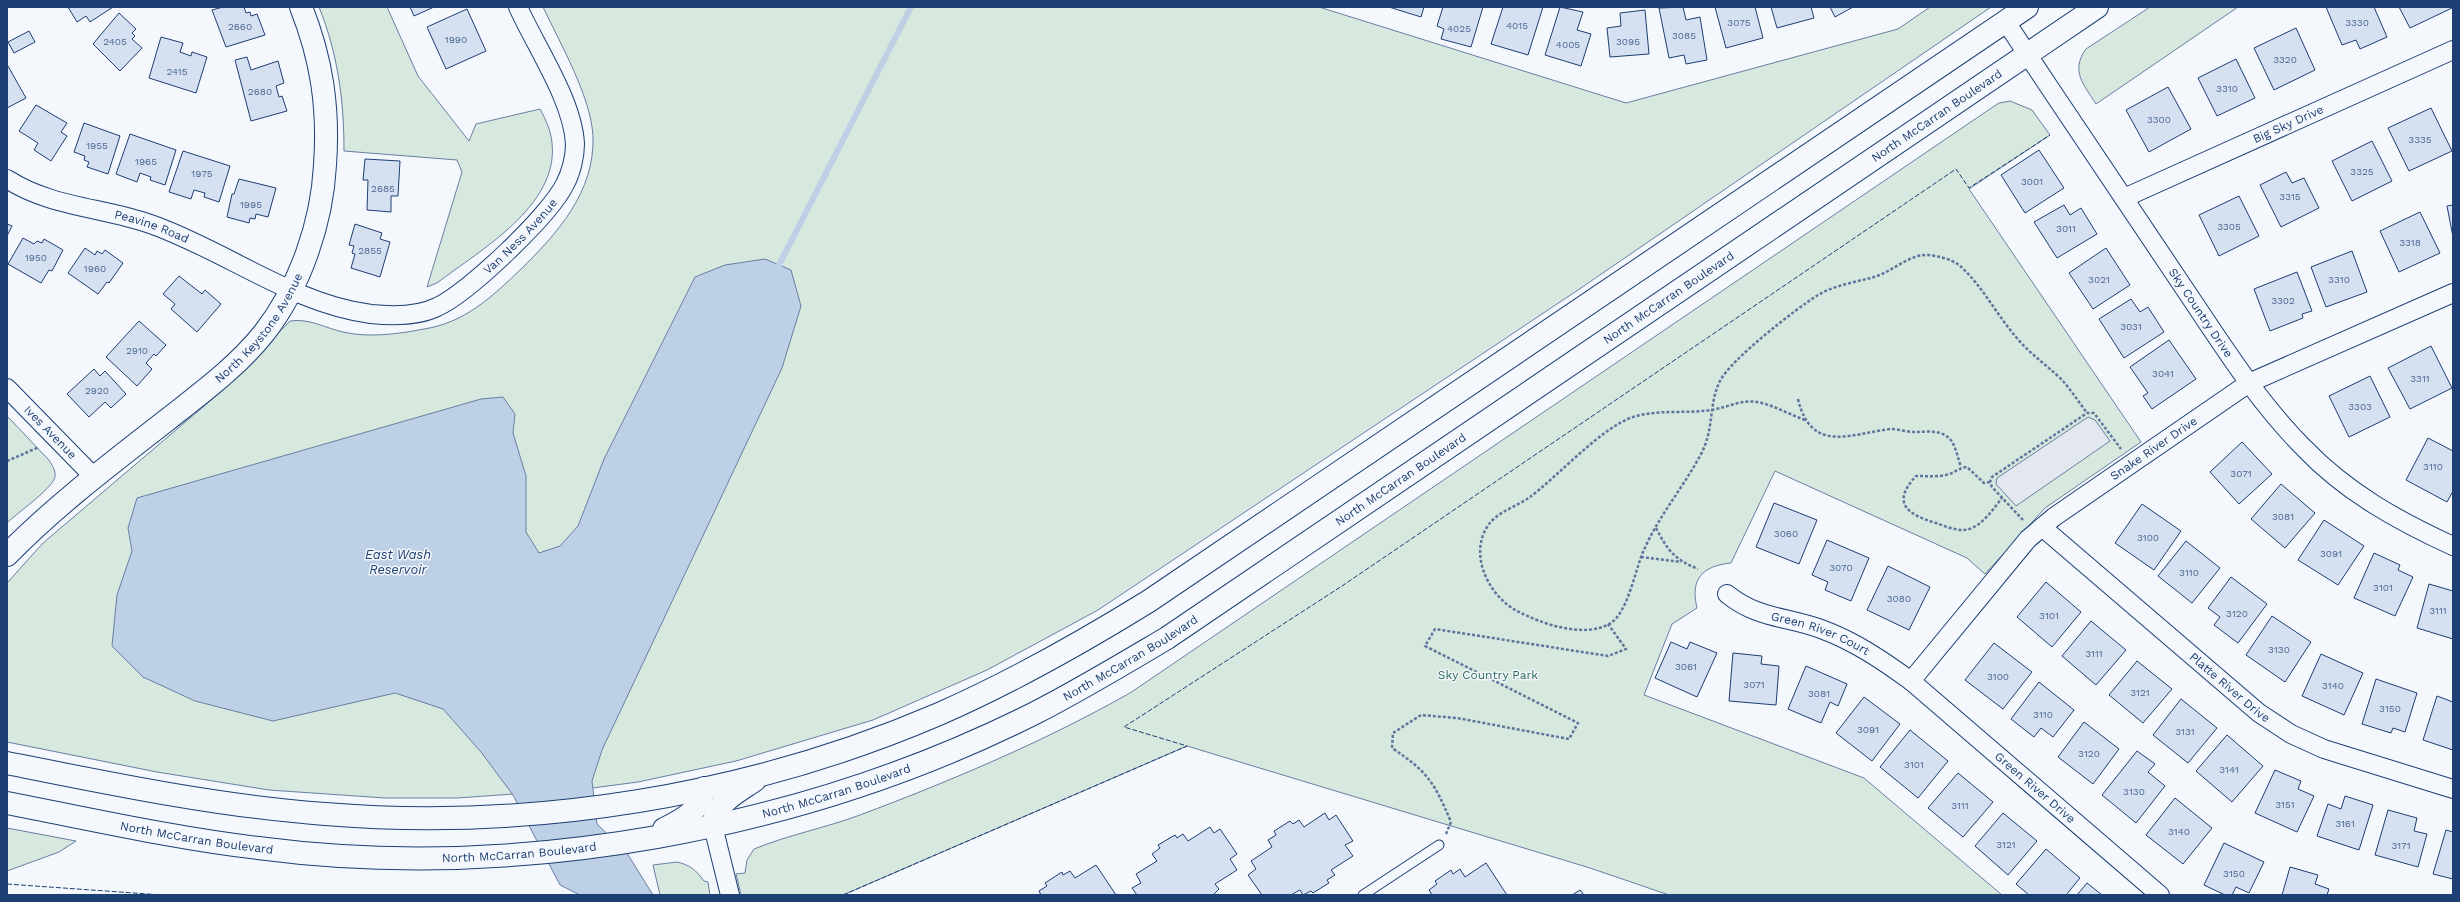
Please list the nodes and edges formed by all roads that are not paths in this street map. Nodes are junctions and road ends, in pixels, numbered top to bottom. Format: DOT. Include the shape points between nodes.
graph roads {
  1 [pos="300,7"];
  2 [pos="518,7"];
  3 [pos="2027,7"];
  4 [pos="2097,7"];
  5 [pos="2006,22"];
  6 [pos="2453,50"];
  7 [pos="2028,54"];
  8 [pos="7,179"];
  9 [pos="2124,198"];
  10 [pos="291,288"];
  11 [pos="2453,293"];
  12 [pos="2250,383"];
  13 [pos="7,388"];
  14 [pos="94,477"];
  15 [pos="2033,525"];
  16 [pos="2453,546"];
  17 [pos="7,555"];
  18 [pos="1727,594"];
  19 [pos="1911,681"];
  20 [pos="7,763"];
  21 [pos="765,773"];
  22 [pos="704,788"];
  23 [pos="2453,789"];
  24 [pos="7,803"];
  25 [pos="713,826"];
  26 [pos="643,840"];
  27 [pos="1439,845"];
  28 [pos="730,895"];
  29 [pos="1363,895"];
  30 [pos="2160,895"];
  1 -- 10 [label="main road, North Keystone Avenue" via="308,25 324,84 327,143 322,197 317,219 311,242"];
  2 -- 10 [label="street, Van Ness Avenue" via="563,98 571,120 575,145 573,161 565,184 552,204 536,223 461,292 436,308 408,314 374,314 347,310"];
  3 -- 5 [label="main road"];
  4 -- 7 [label="main road, North McCarran Boulevard"];
  5 -- 7 [label="street, Sky Country Drive"];
  5 -- 21 [label="main road" via="1286,509 1091,637 999,686 938,714 862,744"];
  6 -- 9 [label="street, Big Sky Drive"];
  7 -- 9 [label="street, Sky Country Drive"];
  7 -- 25 [label="main road, North McCarran Boulevard" via="1167,638 1110,672 1034,713 953,750 878,780 798,806"];
  8 -- 10 [label="street, Peavine Road" via="20,188 50,200 152,224"];
  9 -- 12 [label="street, Sky Country Drive"];
  10 -- 14 [label="main road, North Keystone Avenue" via="264,333 241,358"];
  11 -- 12 [label="street, Snake River Drive"];
  12 -- 15 [label="street, Snake River Drive"];
  12 -- 16 [label="street, Sky Country Drive" via="2274,416 2304,449 2336,478 2415,529"];
  13 -- 14 [label="street, Ives Avenue"];
  14 -- 17 [label="main road, North Keystone Avenue"];
  15 -- 19 [label="street, Snake River Drive" via="2028,539"];
  15 -- 23 [label="street, Platte River Drive" via="2259,713 2291,734 2324,749"];
  18 -- 19 [label="street, Green River Court" via="1742,606 1762,615 1821,629 1854,643"];
  19 -- 30 [label="street, Green River Drive"];
  20 -- 22 [label="main road" via="238,805 390,818 456,818 575,809"];
  21 -- 22 [label="main road"];
  21 -- 25 [label="main road" via="730,797 718,809"];
  22 -- 26 [label="main road" via="703,796 696,808 686,817"];
  24 -- 26 [label="main road, North McCarran Boulevard" via="251,848 342,856 429,858 578,848"];
  25 -- 26 [label="main road, North McCarran Boulevard"];
  25 -- 28 [label="street"];
  27 -- 29 [label="lane"];
}
